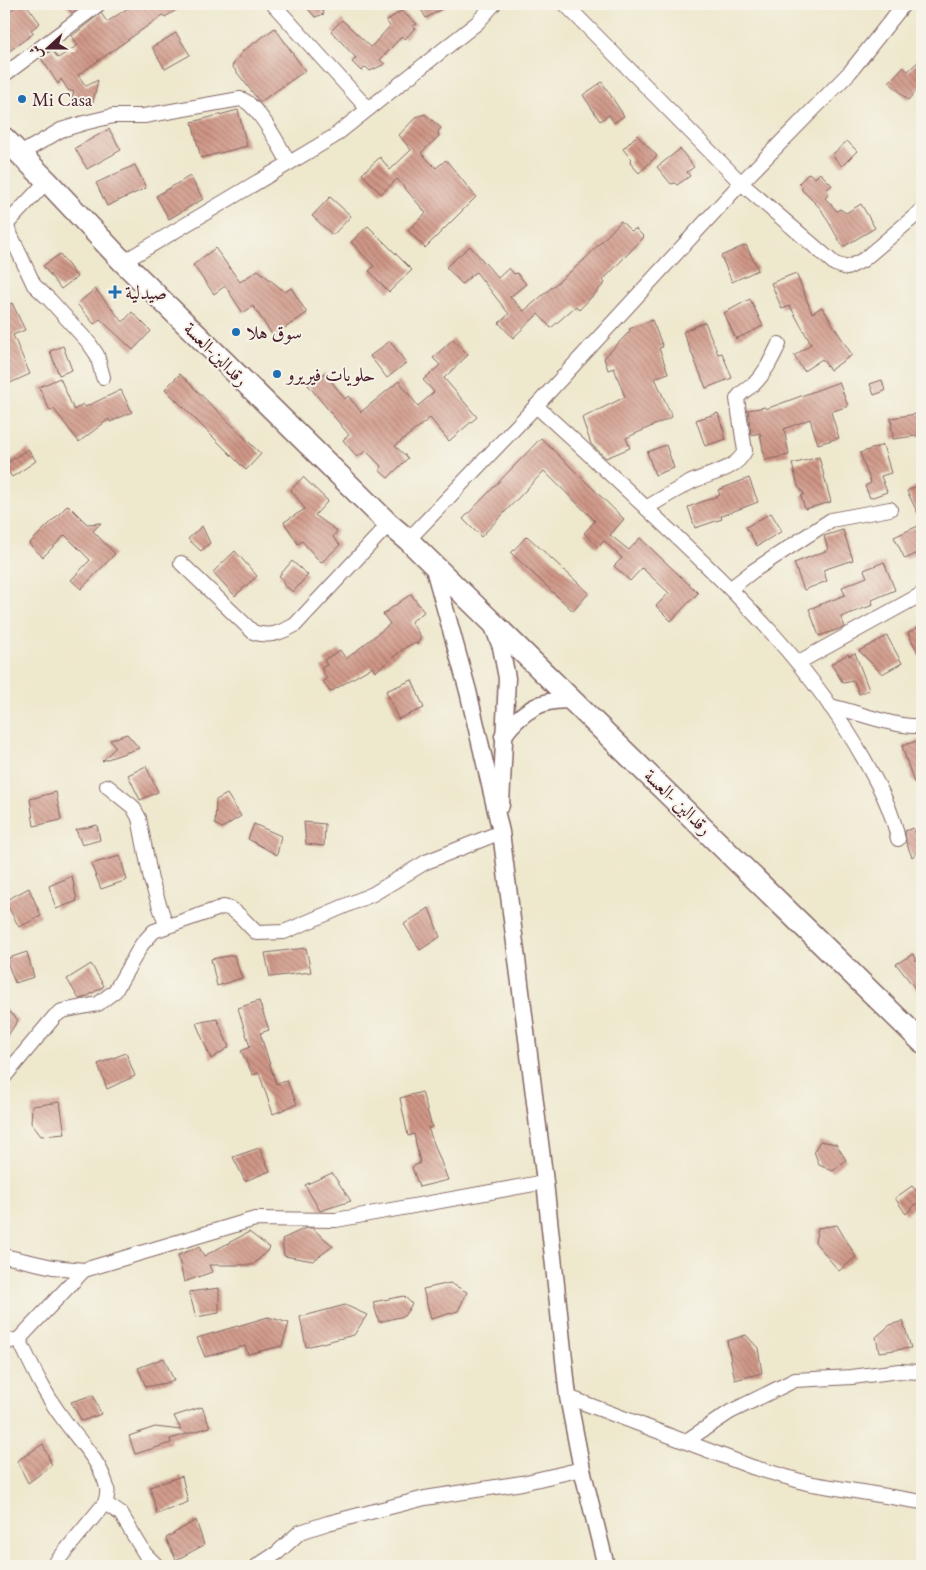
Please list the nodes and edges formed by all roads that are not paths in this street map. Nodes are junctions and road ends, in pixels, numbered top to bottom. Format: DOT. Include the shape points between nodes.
graph roads {
  1 [pos="99,4"];
  2 [pos="273,4"];
  3 [pos="494,4"];
  4 [pos="565,4"];
  5 [pos="904,4"];
  6 [pos="4,75"];
  7 [pos="368,109"];
  8 [pos="4,138"];
  9 [pos="20,154"];
  10 [pos="290,163"];
  11 [pos="47,181"];
  12 [pos="741,183"];
  13 [pos="922,210"];
  14 [pos="5,226"];
  15 [pos="123,262"];
  16 [pos="779,344"];
  17 [pos="103,377"];
  18 [pos="536,406"];
  19 [pos="646,508"];
  20 [pos="890,509"];
  21 [pos="389,524"];
  22 [pos="408,540"];
  23 [pos="181,563"];
  24 [pos="433,564"];
  25 [pos="732,588"];
  26 [pos="922,594"];
  27 [pos="490,620"];
  28 [pos="799,662"];
  29 [pos="574,701"];
  30 [pos="830,706"];
  31 [pos="922,726"];
  32 [pos="504,736"];
  33 [pos="107,786"];
  34 [pos="501,832"];
  35 [pos="898,839"];
  36 [pos="166,926"];
  37 [pos="922,1042"];
  38 [pos="4,1077"];
  39 [pos="545,1182"];
  40 [pos="4,1256"];
  41 [pos="84,1270"];
  42 [pos="19,1339"];
  43 [pos="4,1343"];
  44 [pos="922,1372"];
  45 [pos="568,1397"];
  46 [pos="686,1441"];
  47 [pos="582,1469"];
  48 [pos="922,1502"];
  49 [pos="105,1503"];
  50 [pos="53,1566"];
  51 [pos="157,1566"];
  52 [pos="257,1566"];
  53 [pos="606,1566"];
  1 -- 6 [label="street"];
  2 -- 7 [label="street"];
  3 -- 7 [label="street" via="477,23"];
  4 -- 12 [label="street"];
  5 -- 12 [label="street" via="850,72"];
  7 -- 10 [label="street" via="333,137"];
  8 -- 9 [label="main road, رقدالين-العسة"];
  9 -- 10 [label="street" via="61,130 84,123 113,116 144,116 240,99 250,102"];
  9 -- 11 [label="main road, رقدالين-العسة"];
  10 -- 15 [label="street"];
  11 -- 14 [label="street"];
  11 -- 15 [label="main road, رقدالين-العسة"];
  12 -- 13 [label="street" via="835,264 847,268 863,260"];
  12 -- 18 [label="street"];
  14 -- 17 [label="street" via="34,285 88,343 97,355"];
  15 -- 21 [label="main road, رقدالين-العسة"];
  16 -- 19 [label="street" via="764,373 737,399 745,451 742,458"];
  18 -- 19 [label="street"];
  18 -- 22 [label="street"];
  19 -- 25 [label="street"];
  20 -- 25 [label="street" via="831,520 759,566"];
  21 -- 22 [label="main road, رقدالين-العسة"];
  21 -- 23 [label="street" via="295,625 280,633 264,636 253,632"];
  22 -- 24 [label="main road, رقدالين-العسة"];
  24 -- 27 [label="main road, رقدالين -العسة"];
  24 -- 34 [label="street" via="468,691"];
  25 -- 28 [label="street"];
  26 -- 28 [label="street"];
  27 -- 29 [label="main road, رقدالين -العسة"];
  27 -- 32 [label="street" via="505,664"];
  28 -- 30 [label="street"];
  29 -- 32 [label="street" via="560,699 532,708 514,721"];
  29 -- 37 [label="main road, رقدالين -العسة"];
  30 -- 31 [label="street" via="893,724"];
  30 -- 35 [label="street" via="887,801"];
  32 -- 34 [label="street"];
  33 -- 36 [label="street" via="133,807 139,818 151,880"];
  34 -- 36 [label="street" via="426,862 373,894 284,932 257,933 230,908 223,907"];
  34 -- 39 [label="street"];
  36 -- 38 [label="street" via="142,944 115,991 98,1004 62,1011 55,1016"];
  39 -- 41 [label="street" via="336,1220 255,1219"];
  39 -- 45 [label="street"];
  40 -- 41 [label="street"];
  41 -- 42 [label="street"];
  42 -- 43 [label="street"];
  42 -- 49 [label="street" via="38,1380 101,1473 107,1485"];
  44 -- 46 [label="street" via="795,1380 730,1412"];
  45 -- 46 [label="street"];
  45 -- 47 [label="street"];
  46 -- 48 [label="street" via="752,1467 807,1483"];
  47 -- 52 [label="street" via="522,1483 425,1498 328,1523 300,1532"];
  47 -- 53 [label="street"];
  49 -- 50 [label="street"];
  49 -- 51 [label="street" via="121,1514 145,1554"];
}
